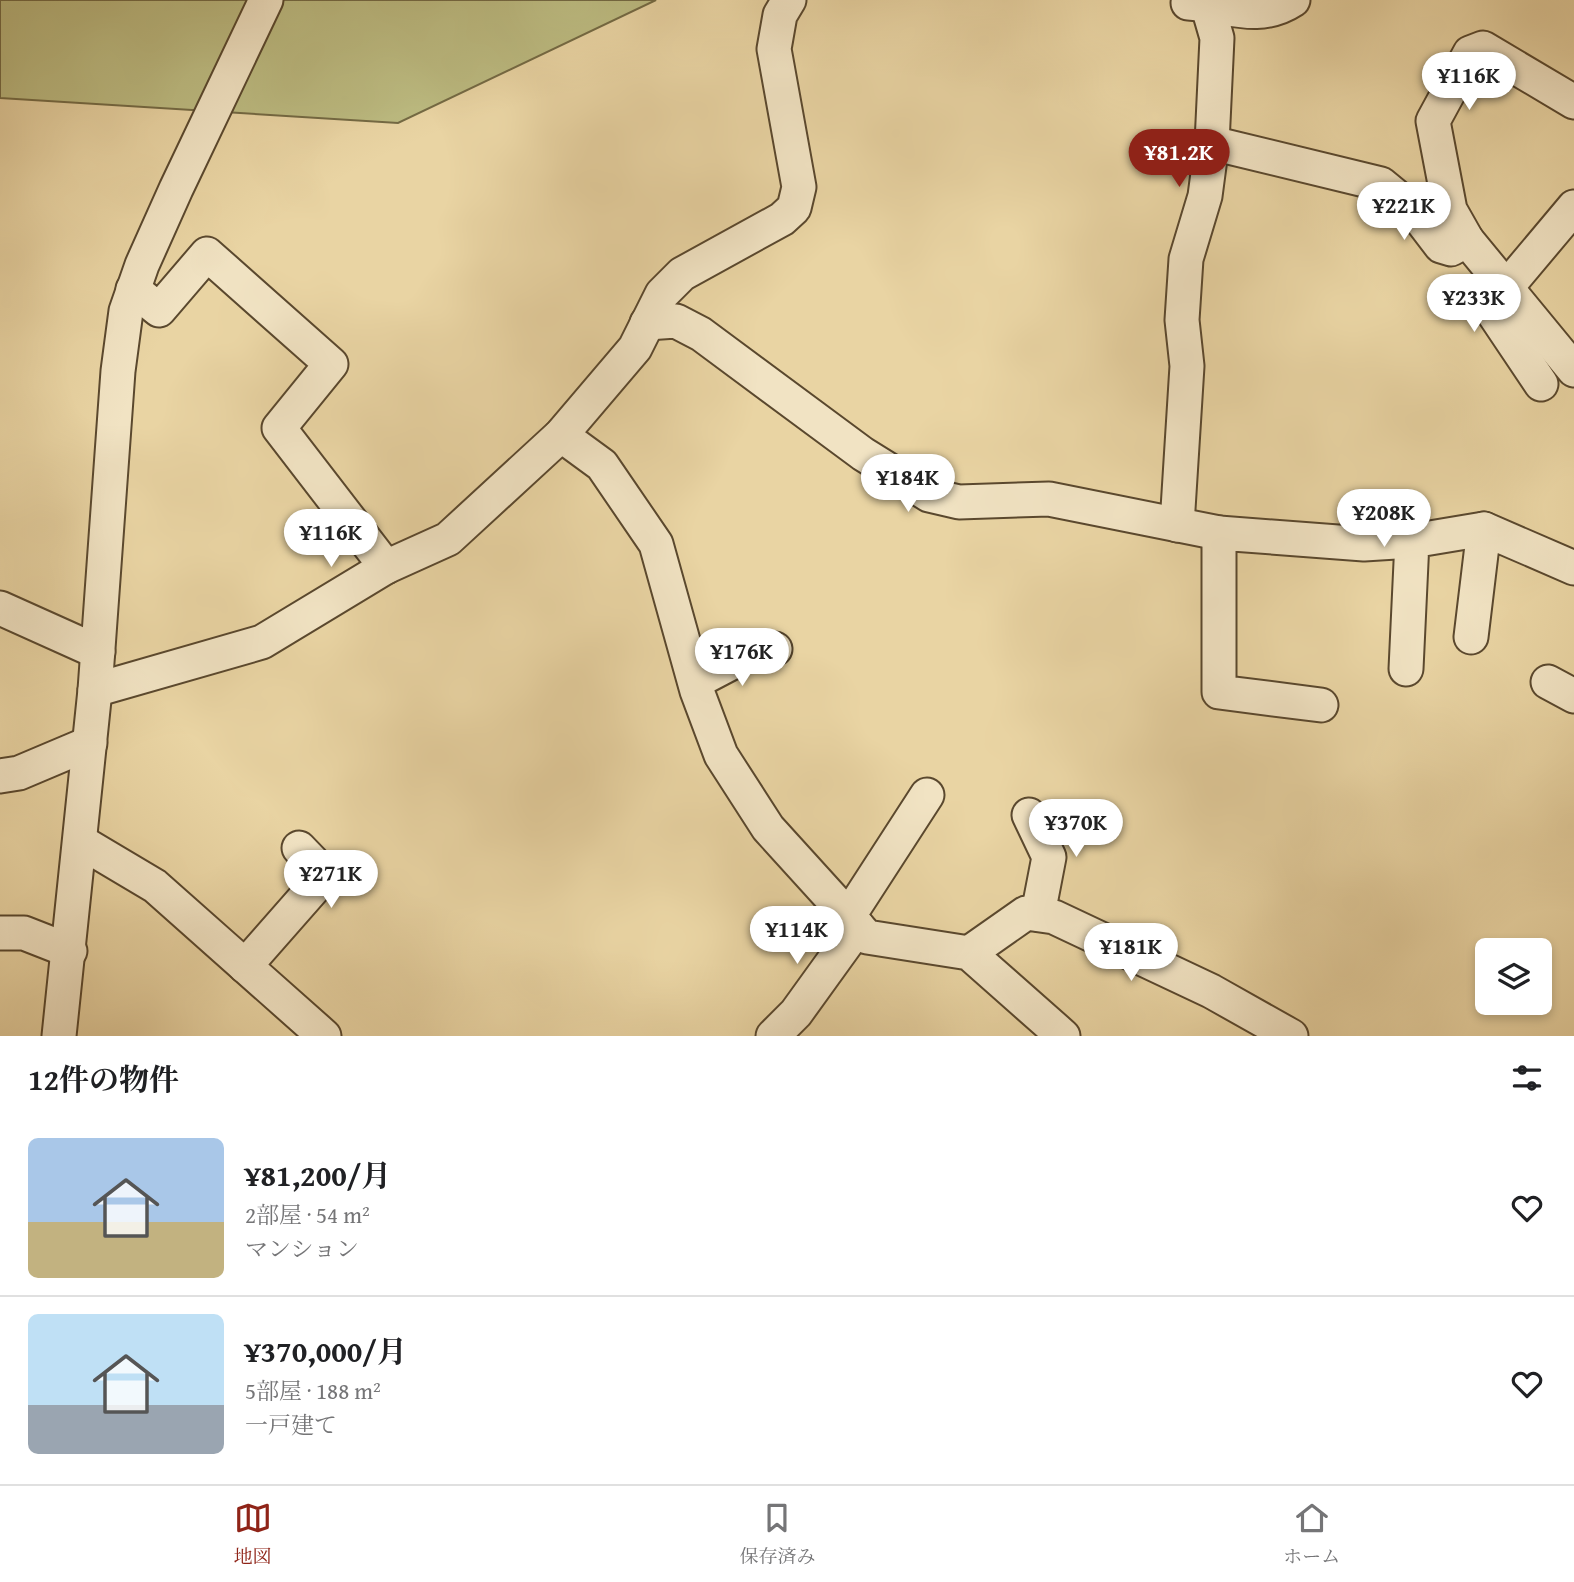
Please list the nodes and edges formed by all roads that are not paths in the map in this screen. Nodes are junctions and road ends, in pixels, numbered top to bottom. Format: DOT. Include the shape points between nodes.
graph roads {
  1 [pos="266,0"];
  2 [pos="789,0"];
  3 [pos="1293,0"];
  4 [pos="1199,2"];
  5 [pos="1574,102"];
  6 [pos="1212,143"];
  7 [pos="1574,207"];
  8 [pos="1466,240"];
  9 [pos="1506,288"];
  10 [pos="133,289"];
  11 [pos="647,323"];
  12 [pos="1574,370"];
  13 [pos="1541,384"];
  14 [pos="561,435"];
  15 [pos="1177,525"];
  16 [pos="1484,529"];
  17 [pos="1219,533"];
  18 [pos="1412,541"];
  19 [pos="386,567"];
  20 [pos="1574,568"];
  21 [pos="0,608"];
  22 [pos="1471,637"];
  23 [pos="775,649"];
  24 [pos="98,652"];
  25 [pos="1406,669"];
  26 [pos="695,682"];
  27 [pos="95,690"];
  28 [pos="1321,705"];
  29 [pos="90,743"];
  30 [pos="0,776"];
  31 [pos="927,795"];
  32 [pos="1029,815"];
  33 [pos="81,842"];
  34 [pos="299,848"];
  35 [pos="1038,914"];
  36 [pos="853,922"];
  37 [pos="0,933"];
  38 [pos="70,951"];
  39 [pos="969,953"];
  40 [pos="245,966"];
  41 [pos="59,1036"];
  42 [pos="324,1036"];
  43 [pos="773,1036"];
  44 [pos="1063,1036"];
  45 [pos="1292,1036"];
  1 -- 10 [label="street"];
  2 -- 11 [label="street" via="780,15 774,49 799,187 794,208 682,274 662,294"];
  3 -- 4 [label="street" via="1269,12 1246,13"];
  4 -- 6 [label="street" via="1217,38"];
  5 -- 8 [label="street" via="1483,48 1470,53 1433,121 1450,210"];
  6 -- 8 [label="street" via="1381,184 1415,212 1441,246 1451,249"];
  6 -- 15 [label="street" via="1205,196 1186,259 1182,320 1187,366"];
  7 -- 9 [label="street"];
  8 -- 9 [label="street"];
  9 -- 12 [label="street"];
  9 -- 13 [label="street" via="1488,306"];
  10 -- 19 [label="street" via="159,310 207,254 331,364 279,428"];
  10 -- 24 [label="street" via="118,371"];
  11 -- 14 [label="street" via="635,348"];
  11 -- 15 [label="street" via="676,321 701,334 863,454 929,495 959,502 1048,499"];
  14 -- 19 [label="street" via="448,538"];
  14 -- 26 [label="street" via="602,465 656,544"];
  15 -- 17 [label="street"];
  16 -- 18 [label="street"];
  16 -- 20 [label="street"];
  16 -- 22 [label="street"];
  17 -- 18 [label="street" via="1364,544"];
  17 -- 28 [label="street" via="1219,692"];
  18 -- 25 [label="street"];
  19 -- 27 [label="street" via="262,642"];
  21 -- 24 [label="street"];
  23 -- 26 [label="street" via="754,651"];
  24 -- 27 [label="street"];
  26 -- 36 [label="street" via="721,755 768,828"];
  27 -- 29 [label="street"];
  29 -- 30 [label="street" via="19,773"];
  29 -- 33 [label="street"];
  31 -- 36 [label="street"];
  32 -- 35 [label="street" via="1049,856"];
  33 -- 38 [label="street"];
  33 -- 40 [label="street" via="155,886"];
  34 -- 40 [label="street" via="325,875"];
  35 -- 39 [label="street" via="1026,914"];
  35 -- 45 [label="street" via="1054,917 1211,991"];
  36 -- 39 [label="street" via="867,937"];
  36 -- 43 [label="street" via="796,1013"];
  37 -- 38 [label="street" via="24,933"];
  38 -- 41 [label="street"];
  39 -- 44 [label="street"];
  40 -- 42 [label="street"];
}
